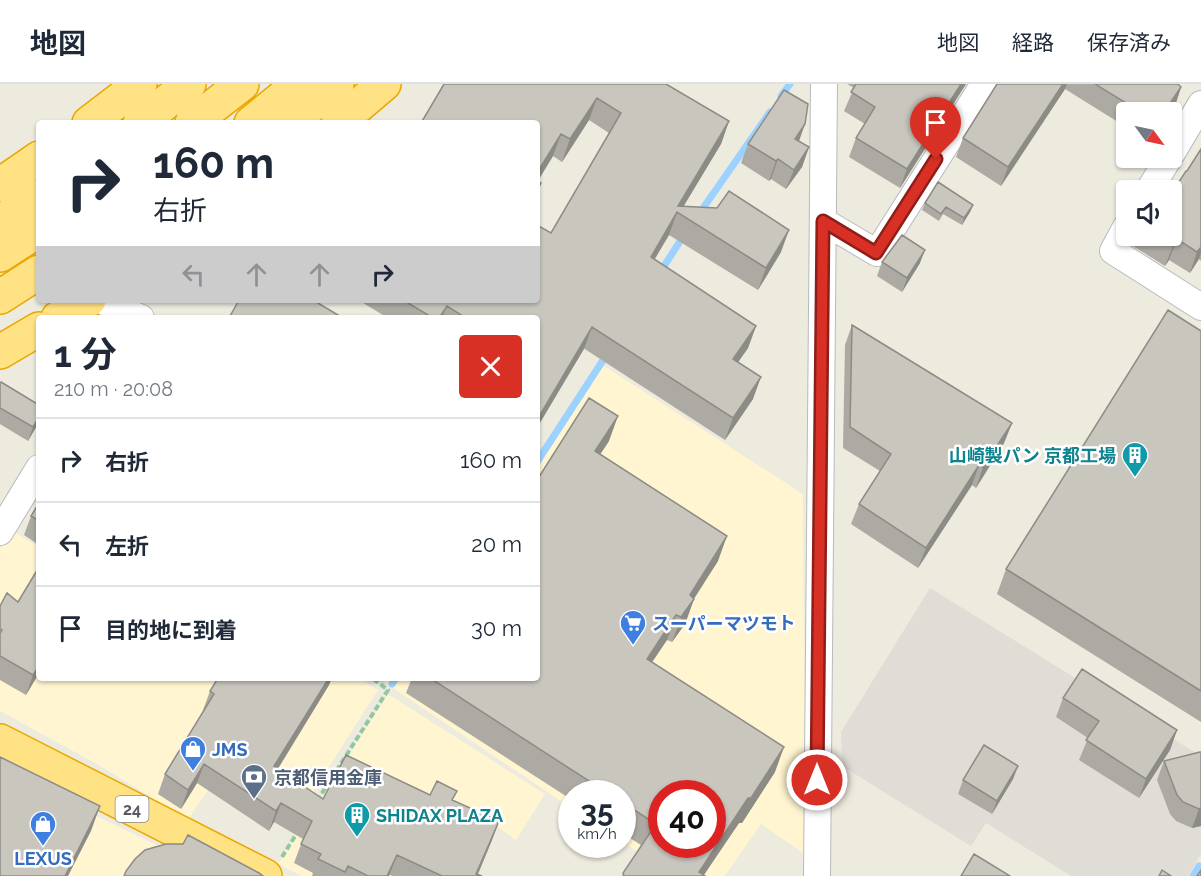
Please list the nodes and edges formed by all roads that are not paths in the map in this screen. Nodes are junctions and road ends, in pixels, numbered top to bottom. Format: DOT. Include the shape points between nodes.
graph roads {
  1 [pos="140,84"];
  2 [pos="189,84"];
  3 [pos="242,84"];
  4 [pos="299,84"];
  5 [pos="337,84"];
  6 [pos="384,84"];
  7 [pos="824,84"];
  8 [pos="984,84"];
  9 [pos="1201,104"];
  10 [pos="93,120"];
  11 [pos="144,120"];
  12 [pos="196,120"];
  13 [pos="254,120"];
  14 [pos="294,120"];
  15 [pos="342,120"];
  16 [pos="1182,136"];
  17 [pos="36,160"];
  18 [pos="0,185"];
  19 [pos="36,199"];
  20 [pos="823,221"];
  21 [pos="0,222"];
  22 [pos="36,232"];
  23 [pos="1116,245"];
  24 [pos="0,255"];
  25 [pos="36,274"];
  26 [pos="0,297"];
  27 [pos="84,303"];
  28 [pos="109,303"];
  29 [pos="1201,307"];
  30 [pos="138,313"];
  31 [pos="63,315"];
  32 [pos="36,331"];
  33 [pos="0,352"];
  34 [pos="36,478"];
  35 [pos="0,532"];
  36 [pos="0,741"];
  37 [pos="273,867"];
  38 [pos="817,876"];
  1 -- 10 [label="highway"];
  2 -- 11 [label="highway"];
  3 -- 12 [label="highway"];
  4 -- 13 [label="highway"];
  5 -- 14 [label="highway"];
  6 -- 15 [label="highway"];
  7 -- 20 [label="street"];
  8 -- 20 [label="street" via="876,253"];
  9 -- 16 [label="street"];
  17 -- 18 [label="highway"];
  19 -- 21 [label="highway"];
  20 -- 38 [label="street"];
  22 -- 24 [label="highway"];
  23 -- 29 [label="street" via="1113,251"];
  25 -- 26 [label="highway"];
  27 -- 31 [label="highway"];
  28 -- 30 [label="street"];
  32 -- 33 [label="highway"];
  34 -- 35 [label="street"];
  36 -- 37 [label="highway, 24"];
}
